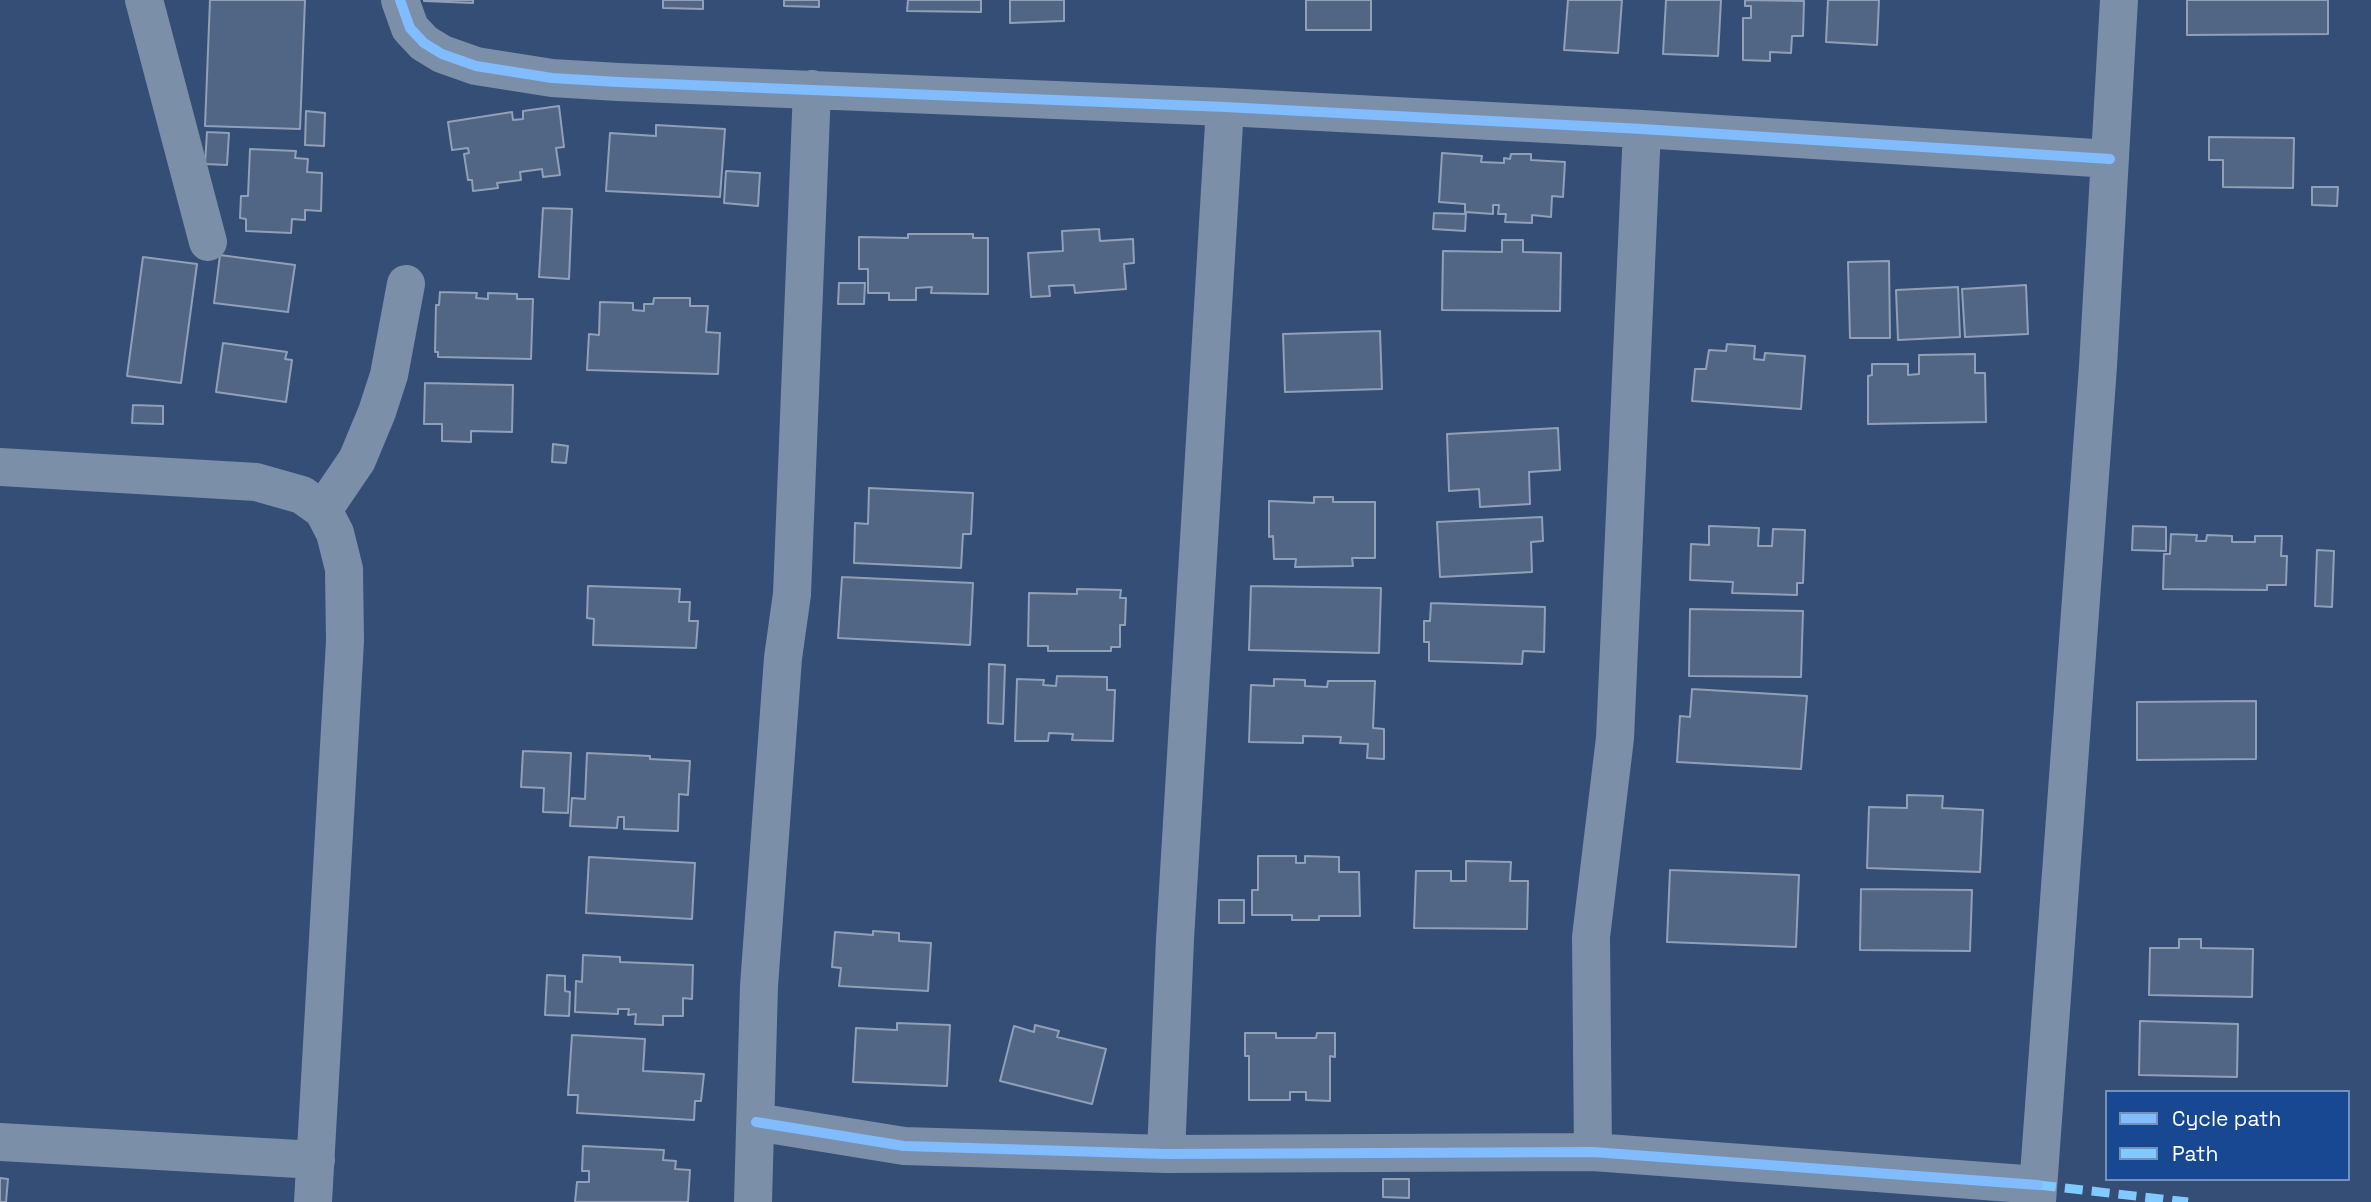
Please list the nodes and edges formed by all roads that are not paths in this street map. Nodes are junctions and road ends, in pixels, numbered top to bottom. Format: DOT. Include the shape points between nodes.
graph roads {
  1 [pos="144,0"];
  2 [pos="400,0"];
  3 [pos="2119,0"];
  4 [pos="812,89"];
  5 [pos="1225,107"];
  6 [pos="1642,129"];
  7 [pos="2110,159"];
  8 [pos="208,242"];
  9 [pos="405,284"];
  10 [pos="0,467"];
  11 [pos="323,510"];
  12 [pos="756,1122"];
  13 [pos="0,1142"];
  14 [pos="1593,1152"];
  15 [pos="1167,1154"];
  16 [pos="316,1160"];
  17 [pos="2038,1193"];
  18 [pos="313,1202"];
  19 [pos="753,1202"];
  1 -- 8 [label="street"];
  2 -- 4 [label="street" via="410,28 424,43 477,66 552,78"];
  3 -- 7 [label="street"];
  4 -- 5 [label="street"];
  4 -- 12 [label="street" via="792,594 758,986"];
  5 -- 6 [label="street"];
  5 -- 15 [label="street" via="1176,926"];
  6 -- 7 [label="street"];
  6 -- 14 [label="street" via="1615,738 1591,937"];
  7 -- 17 [label="street"];
  9 -- 11 [label="street" via="389,375 377,412 357,460"];
  10 -- 11 [label="street" via="256,482 302,495"];
  11 -- 16 [label="street" via="335,533 344,569 345,641"];
  12 -- 15 [label="street" via="904,1146"];
  12 -- 19 [label="street"];
  13 -- 16 [label="street"];
  14 -- 15 [label="street"];
  14 -- 17 [label="street"];
  16 -- 18 [label="street"];
}
